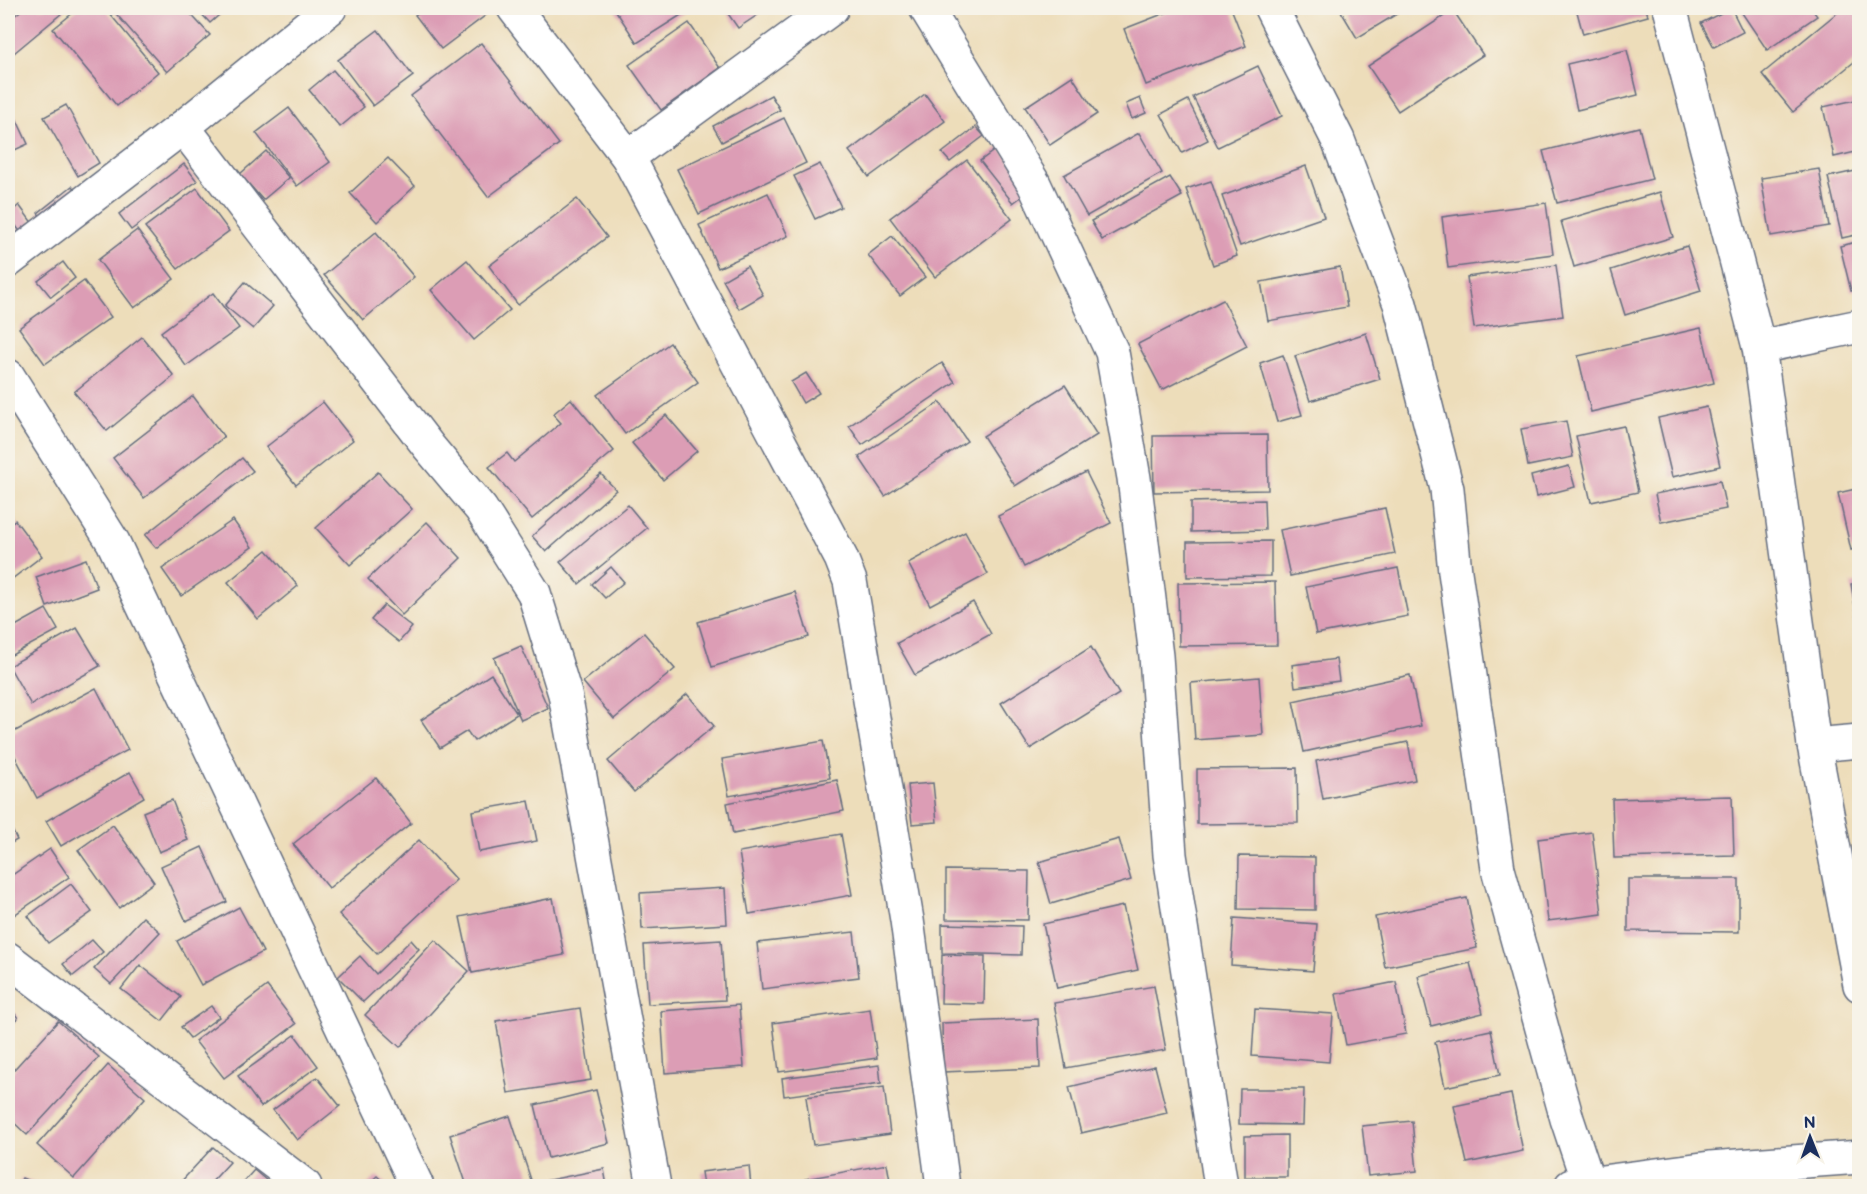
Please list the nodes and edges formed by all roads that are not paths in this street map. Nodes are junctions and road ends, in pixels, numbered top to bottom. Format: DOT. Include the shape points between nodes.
graph roads {
  1 [pos="330,8"];
  2 [pos="514,8"];
  3 [pos="832,8"];
  4 [pos="926,8"];
  5 [pos="1271,8"];
  6 [pos="1670,8"];
  7 [pos="183,127"];
  8 [pos="628,157"];
  9 [pos="8,261"];
  10 [pos="1860,327"];
  11 [pos="1759,347"];
  12 [pos="8,376"];
  13 [pos="1860,741"];
  14 [pos="1814,745"];
  15 [pos="8,959"];
  16 [pos="1860,985"];
  17 [pos="1860,1157"];
  18 [pos="305,1186"];
  19 [pos="417,1186"];
  20 [pos="654,1186"];
  21 [pos="943,1186"];
  22 [pos="1221,1186"];
  23 [pos="1580,1186"];
  1 -- 7 [label="street"];
  2 -- 8 [label="street"];
  3 -- 8 [label="street"];
  4 -- 22 [label="street" via="1034,184 1112,352 1134,478 1156,656 1170,855"];
  5 -- 23 [label="street" via="1338,140 1400,304 1447,489 1455,573 1498,869 1567,1119"];
  6 -- 11 [label="street"];
  7 -- 9 [label="street"];
  7 -- 20 [label="street" via="481,509 534,593 565,694"];
  8 -- 21 [label="street" via="850,581 907,920"];
  10 -- 11 [label="street"];
  11 -- 14 [label="street"];
  12 -- 19 [label="street" via="112,542"];
  13 -- 14 [label="street"];
  14 -- 16 [label="street"];
  15 -- 18 [label="street"];
  17 -- 23 [label="street" via="1710,1168"];
}
